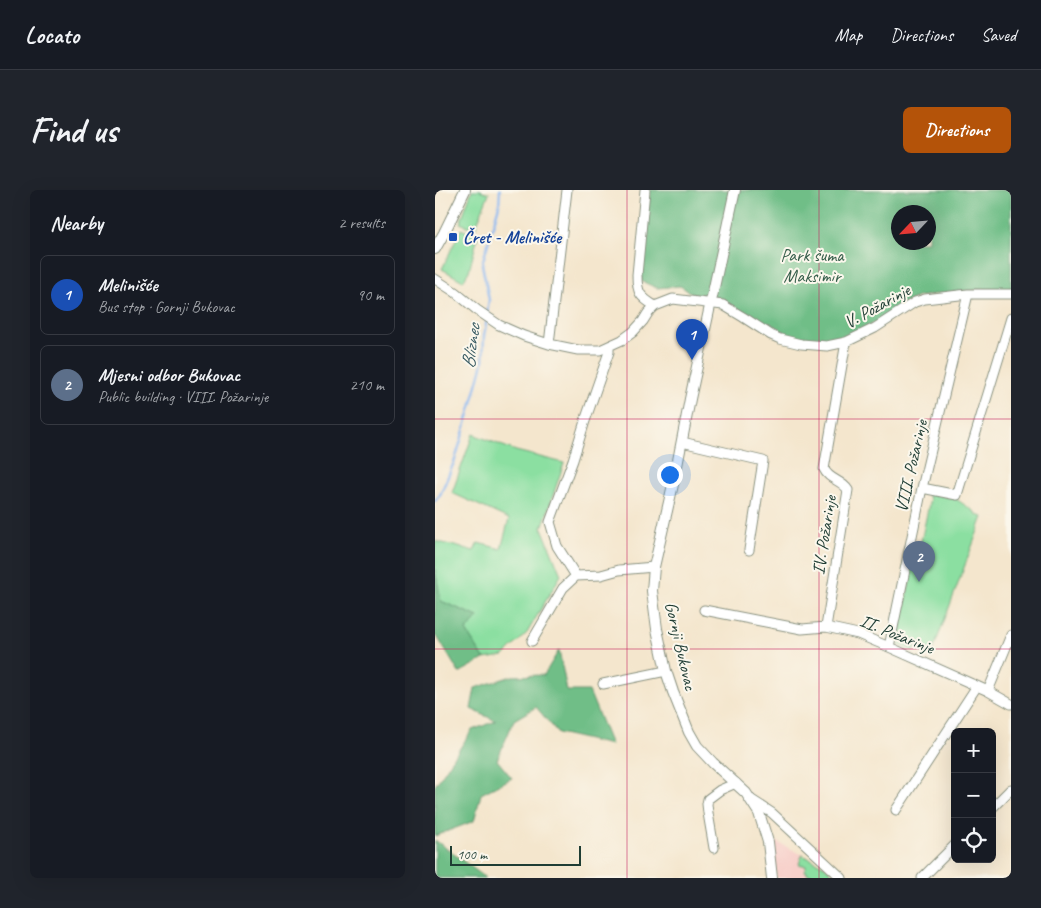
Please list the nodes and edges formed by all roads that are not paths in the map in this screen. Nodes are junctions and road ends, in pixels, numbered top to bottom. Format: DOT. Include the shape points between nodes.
graph roads {
  1 [pos="465,190"];
  2 [pos="567,190"];
  3 [pos="645,190"];
  4 [pos="735,190"];
  5 [pos="435,249"];
  6 [pos="435,279"];
  7 [pos="968,294"];
  8 [pos="1011,294"];
  9 [pos="710,303"];
  10 [pos="655,306"];
  11 [pos="1011,318"];
  12 [pos="846,342"];
  13 [pos="549,344"];
  14 [pos="609,347"];
  15 [pos="682,442"];
  16 [pos="922,488"];
  17 [pos="749,550"];
  18 [pos="655,567"];
  19 [pos="576,576"];
  20 [pos="704,610"];
  21 [pos="826,628"];
  22 [pos="1011,635"];
  23 [pos="532,641"];
  24 [pos="889,646"];
  25 [pos="666,671"];
  26 [pos="603,684"];
  27 [pos="977,686"];
  28 [pos="988,691"];
  29 [pos="1011,704"];
  30 [pos="736,783"];
  31 [pos="1011,789"];
  32 [pos="751,799"];
  33 [pos="996,804"];
  34 [pos="896,810"];
  35 [pos="715,848"];
  36 [pos="951,849"];
  37 [pos="772,878"];
  38 [pos="842,878"];
  39 [pos="922,878"];
  1 -- 5 [label="street"];
  2 -- 13 [label="street"];
  3 -- 10 [label="street" via="637,287 645,300"];
  4 -- 9 [label="street, Gornji Bukovac"];
  6 -- 13 [label="street" via="499,325"];
  7 -- 8 [label="street, V. Požarinje"];
  7 -- 12 [label="street, V. Požarinje" via="915,302"];
  7 -- 16 [label="street, VIII. Požarinje"];
  9 -- 10 [label="street, V. Požarinje" via="673,300"];
  9 -- 12 [label="street, V. Požarinje" via="723,305 771,335 793,343 827,346"];
  9 -- 15 [label="street, Gornji Bukovac"];
  10 -- 14 [label="street" via="633,332"];
  11 -- 16 [label="street" via="957,496"];
  12 -- 21 [label="street, IV. Požarinje" via="824,470 848,490"];
  13 -- 14 [label="street" via="578,350"];
  14 -- 19 [label="street" via="550,522 557,546"];
  15 -- 17 [label="street" via="763,461"];
  15 -- 18 [label="street, Gornji Bukovac"];
  16 -- 24 [label="street, VIII. Požarinje"];
  18 -- 19 [label="street"];
  18 -- 25 [label="street, Gornji Bukovac" via="653,602"];
  19 -- 23 [label="street" via="563,588"];
  20 -- 21 [label="street, II. Požarinje" via="802,629"];
  21 -- 24 [label="street, II. Požarinje" via="858,634"];
  22 -- 28 [label="street"];
  24 -- 27 [label="street, II. Požarinje"];
  25 -- 26 [label="street"];
  25 -- 30 [label="street, Gornji Bukovac" via="695,742"];
  27 -- 28 [label="street, II. Požarinje"];
  27 -- 34 [label="street"];
  28 -- 29 [label="street, II. Požarinje"];
  30 -- 32 [label="street, Gornji Bukovac"];
  30 -- 35 [label="street" via="708,799 707,813"];
  31 -- 33 [label="street"];
  32 -- 37 [label="street, Gornji Bukovac" via="768,842"];
  32 -- 38 [label="street" via="772,813"];
  36 -- 39 [label="street"];
}
